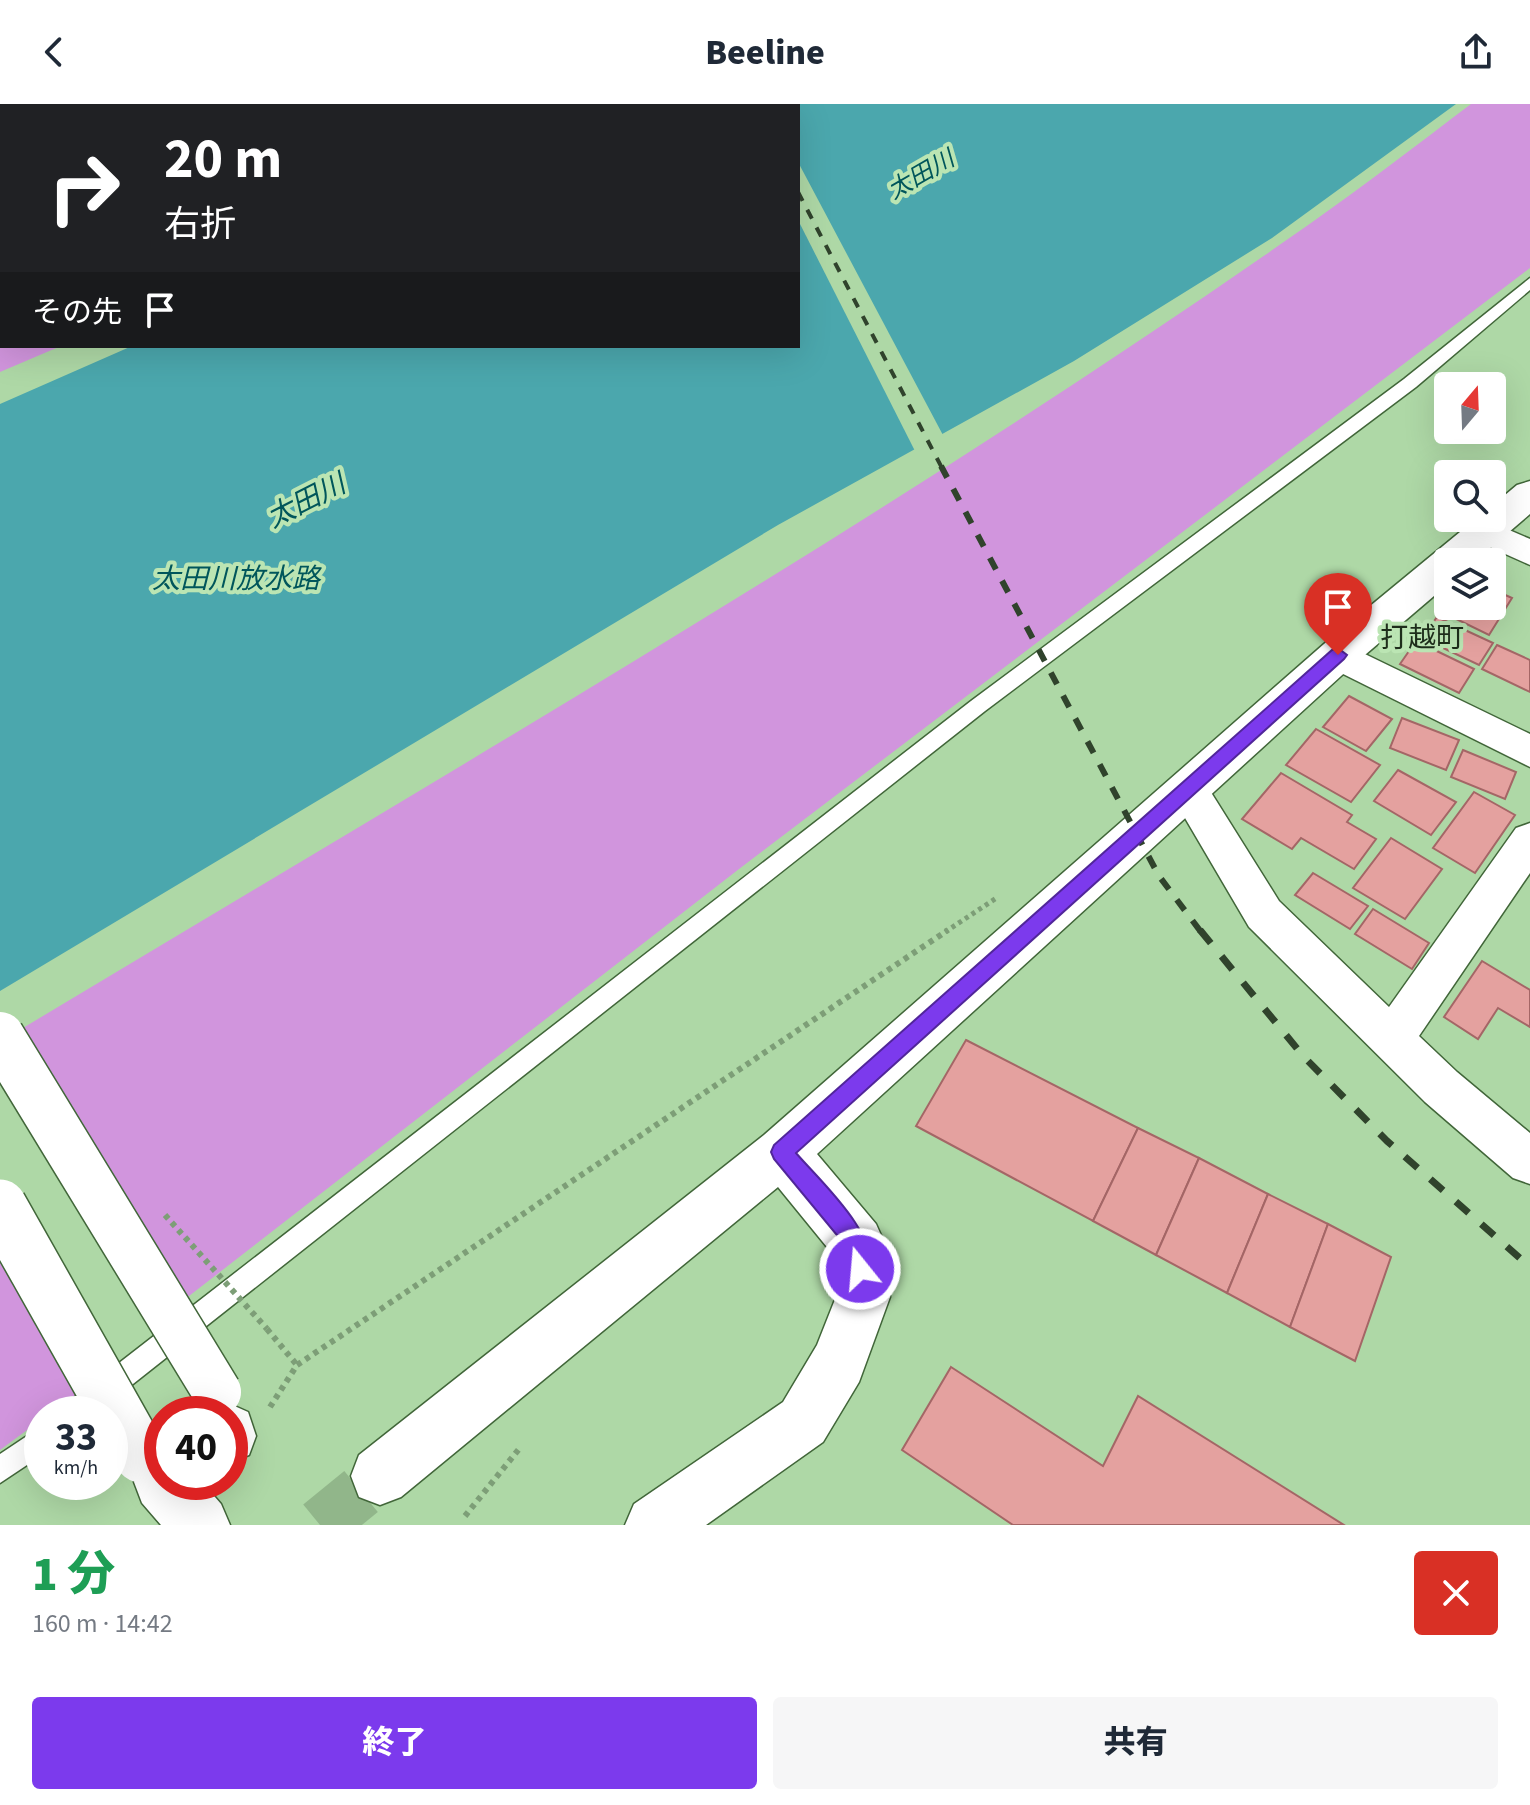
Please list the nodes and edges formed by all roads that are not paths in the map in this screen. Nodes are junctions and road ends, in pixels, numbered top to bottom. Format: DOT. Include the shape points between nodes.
graph roads {
  1 [pos="1530,282"];
  2 [pos="1530,494"];
  3 [pos="1506,515"];
  4 [pos="1486,532"];
  5 [pos="1467,548"];
  6 [pos="1530,553"];
  7 [pos="1434,575"];
  8 [pos="1338,655"];
  9 [pos="1530,752"];
  10 [pos="1188,789"];
  11 [pos="1530,840"];
  12 [pos="0,1036"];
  13 [pos="1393,1037"];
  14 [pos="782,1152"];
  15 [pos="1530,1162"];
  16 [pos="0,1206"];
  17 [pos="97,1396"];
  18 [pos="222,1396"];
  19 [pos="144,1437"];
  20 [pos="24,1452"];
  21 [pos="0,1470"];
  22 [pos="380,1476"];
  23 [pos="655,1525"];
  1 -- 17 [label="lane" via="1410,383 978,706"];
  2 -- 3 [label="street"];
  4 -- 5 [label="street"];
  4 -- 6 [label="street"];
  7 -- 8 [label="street"];
  8 -- 9 [label="street"];
  8 -- 10 [label="street"];
  10 -- 13 [label="street" via="1264,914"];
  10 -- 14 [label="street"];
  11 -- 13 [label="street"];
  12 -- 18 [label="street, bridge"];
  13 -- 15 [label="street" via="1441,1087"];
  14 -- 22 [label="street"];
  14 -- 23 [label="street" via="857,1242 863,1297 839,1362 803,1422"];
  16 -- 19 [label="street, bridge"];
  20 -- 21 [label="lane"];
}
